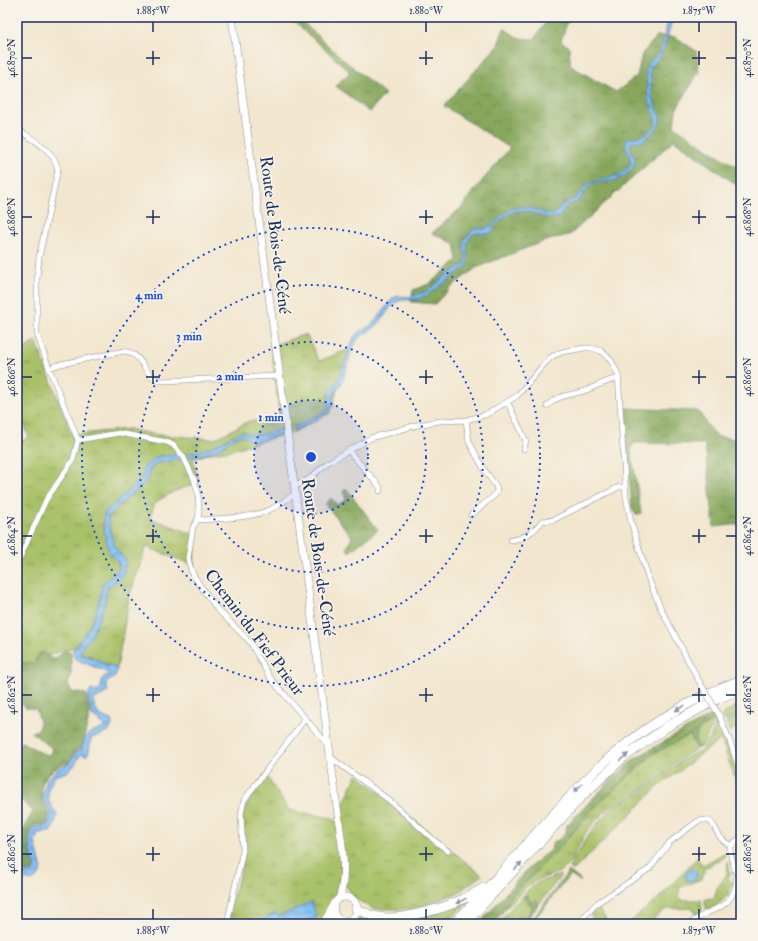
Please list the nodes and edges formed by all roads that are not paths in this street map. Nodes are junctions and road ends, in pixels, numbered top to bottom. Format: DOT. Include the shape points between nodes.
graph roads {
  1 [pos="232,17"];
  2 [pos="17,129"];
  3 [pos="49,368"];
  4 [pos="280,376"];
  5 [pos="619,378"];
  6 [pos="508,403"];
  7 [pos="546,406"];
  8 [pos="466,420"];
  9 [pos="78,440"];
  10 [pos="524,449"];
  11 [pos="348,450"];
  12 [pos="625,487"];
  13 [pos="295,491"];
  14 [pos="380,491"];
  15 [pos="471,515"];
  16 [pos="198,519"];
  17 [pos="511,540"];
  18 [pos="17,564"];
  19 [pos="17,671"];
  20 [pos="17,678"];
  21 [pos="741,680"];
  22 [pos="741,689"];
  23 [pos="305,720"];
  24 [pos="328,745"];
  25 [pos="330,757"];
  26 [pos="741,774"];
  27 [pos="741,838"];
  28 [pos="731,846"];
  29 [pos="448,851"];
  30 [pos="494,880"];
  31 [pos="343,886"];
  32 [pos="492,895"];
  33 [pos="347,898"];
  34 [pos="339,899"];
  35 [pos="333,908"];
  36 [pos="356,908"];
  37 [pos="337,921"];
  38 [pos="345,922"];
  39 [pos="228,924"];
  40 [pos="324,924"];
  41 [pos="453,924"];
  42 [pos="465,924"];
  43 [pos="470,924"];
  44 [pos="577,924"];
  45 [pos="689,924"];
  1 -- 4 [label="street, Route de Bois-de-Céné"];
  2 -- 3 [label="street" via="49,150 58,170 39,257 37,279 37,334"];
  3 -- 4 [label="street" via="124,351 138,357 151,376 162,381"];
  3 -- 9 [label="street"];
  4 -- 13 [label="street, Route de Bois-de-Céné"];
  5 -- 6 [label="street" via="610,359 601,351 591,348 570,350 551,357 521,393"];
  5 -- 7 [label="street" via="554,399"];
  5 -- 12 [label="street"];
  6 -- 8 [label="street" via="485,415"];
  6 -- 10 [label="street" via="526,441"];
  8 -- 11 [label="street" via="417,425 371,438"];
  8 -- 15 [label="street" via="468,442 497,490 495,495"];
  9 -- 16 [label="street, Chemin du Fief Prieur" via="120,433 173,445 183,456 194,479 198,494"];
  9 -- 18 [label="street" via="73,460 46,500"];
  11 -- 13 [label="street" via="327,462"];
  11 -- 14 [label="street" via="380,487"];
  12 -- 17 [label="street" via="619,487 553,520 542,521 537,528 520,539"];
  12 -- 26 [label="street, bridge" via="627,509 652,587 665,618 718,714"];
  13 -- 16 [label="street" via="279,506 267,511"];
  13 -- 24 [label="street, Route de Bois-de-Céné"];
  16 -- 23 [label="street, Chemin du Fief Prieur" via="193,527 188,558 191,570 216,609 250,642 271,679"];
  19 -- 20 [label="street"];
  21 -- 30 [label="highway, one-way" via="676,710 620,749 575,791"];
  32 -- 22 [label="highway, one-way" via="583,795 624,757 668,726"];
  23 -- 24 [label="street, Chemin du Fief Prieur"];
  23 -- 39 [label="street" via="244,800 240,814 243,850"];
  24 -- 25 [label="street, Route de Bois-de-Céné"];
  25 -- 29 [label="street" via="389,800"];
  25 -- 31 [label="street, Route de Bois-de-Céné" via="344,860"];
  27 -- 28 [label="street"];
  28 -- 44 [label="street" via="722,839 710,820 698,821 670,842 649,869 601,900"];
  28 -- 45 [label="street" via="730,855 737,877 732,896 722,906"];
  30 -- 36 [label="highway, one-way" via="452,905 401,918 371,916"];
  30 -- 41 [label="highway"];
  31 -- 33 [label="street"];
  31 -- 34 [label="street"];
  32 -- 42 [label="highway"];
  32 -- 43 [label="highway"];
  33 -- 34 [label="street"];
  33 -- 36 [label="street" via="354,902"];
  34 -- 35 [label="street"];
  35 -- 37 [label="street"];
  35 -- 40 [label="highway"];
  36 -- 38 [label="street" via="352,918"];
  37 -- 38 [label="street"];
}
